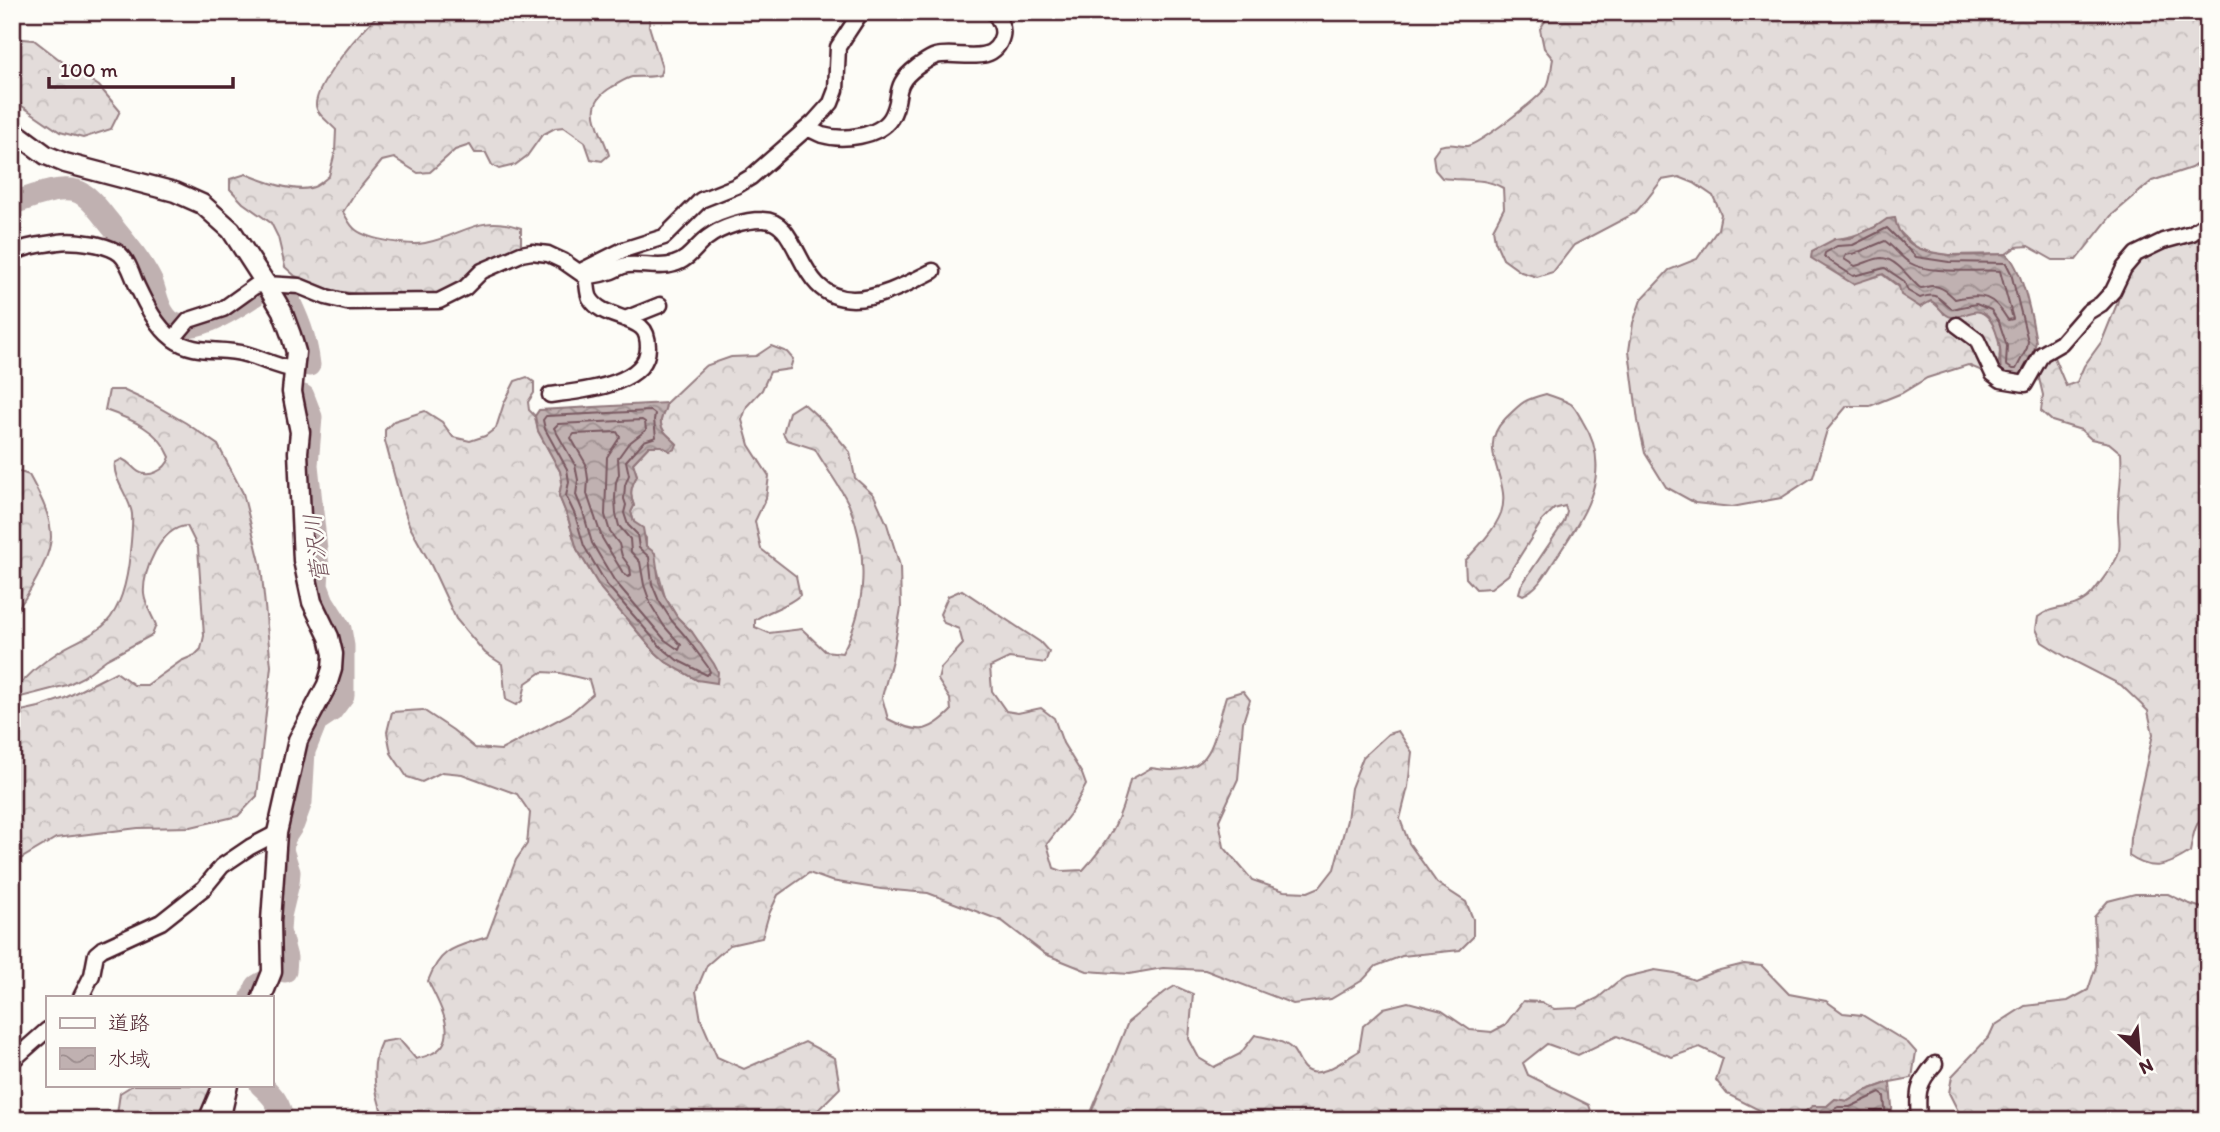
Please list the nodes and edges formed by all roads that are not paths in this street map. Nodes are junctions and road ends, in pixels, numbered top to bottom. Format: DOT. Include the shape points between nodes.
graph roads {
  1 [pos="862,12"];
  2 [pos="993,12"];
  3 [pos="807,128"];
  4 [pos="12,131"];
  5 [pos="2208,222"];
  6 [pos="14,251"];
  7 [pos="933,271"];
  8 [pos="583,275"];
  9 [pos="266,284"];
  10 [pos="660,305"];
  11 [pos="625,318"];
  12 [pos="1957,325"];
  13 [pos="181,330"];
  14 [pos="296,370"];
  15 [pos="550,395"];
  16 [pos="277,833"];
  17 [pos="82,996"];
  18 [pos="262,996"];
  19 [pos="46,1031"];
  20 [pos="12,1061"];
  21 [pos="1936,1064"];
  22 [pos="220,1086"];
  23 [pos="228,1086"];
  24 [pos="206,1120"];
  25 [pos="220,1120"];
  26 [pos="1919,1120"];
  1 -- 3 [label="street" via="838,47 831,103"];
  2 -- 3 [label="street" via="1003,29 996,47 980,56 934,57 915,69 900,84 895,108 884,126 839,138"];
  3 -- 8 [label="street" via="751,177 701,200 664,237 623,250"];
  4 -- 9 [label="street" via="65,163 175,192 202,204 231,230"];
  5 -- 12 [label="street" via="2192,233 2136,254 2113,292 2061,343 2042,354 2025,384 1993,374 1977,340"];
  6 -- 13 [label="street" via="65,241 118,251 161,329"];
  7 -- 8 [label="street" via="864,298 839,297 818,286 780,226 762,220 716,233 673,265 623,265"];
  8 -- 9 [label="street" via="548,254 532,252 482,271 465,288 439,301 346,302 286,283"];
  8 -- 11 [label="street" via="594,304"];
  9 -- 13 [label="street" via="254,286 223,309"];
  9 -- 14 [label="street" via="291,335"];
  10 -- 11 [label="street"];
  11 -- 15 [label="street" via="646,334 648,355 635,373 605,386"];
  13 -- 14 [label="street" via="183,345 246,354"];
  14 -- 16 [label="street" via="292,392 300,432 303,560 312,602 333,654 327,685 298,740"];
  16 -- 17 [label="street" via="222,866 204,888 161,922 96,954"];
  16 -- 18 [label="street" via="272,972"];
  19 -- 20 [label="street"];
  21 -- 26 [label="street" via="1917,1094"];
  22 -- 24 [label="street"];
  23 -- 25 [label="street"];
}
